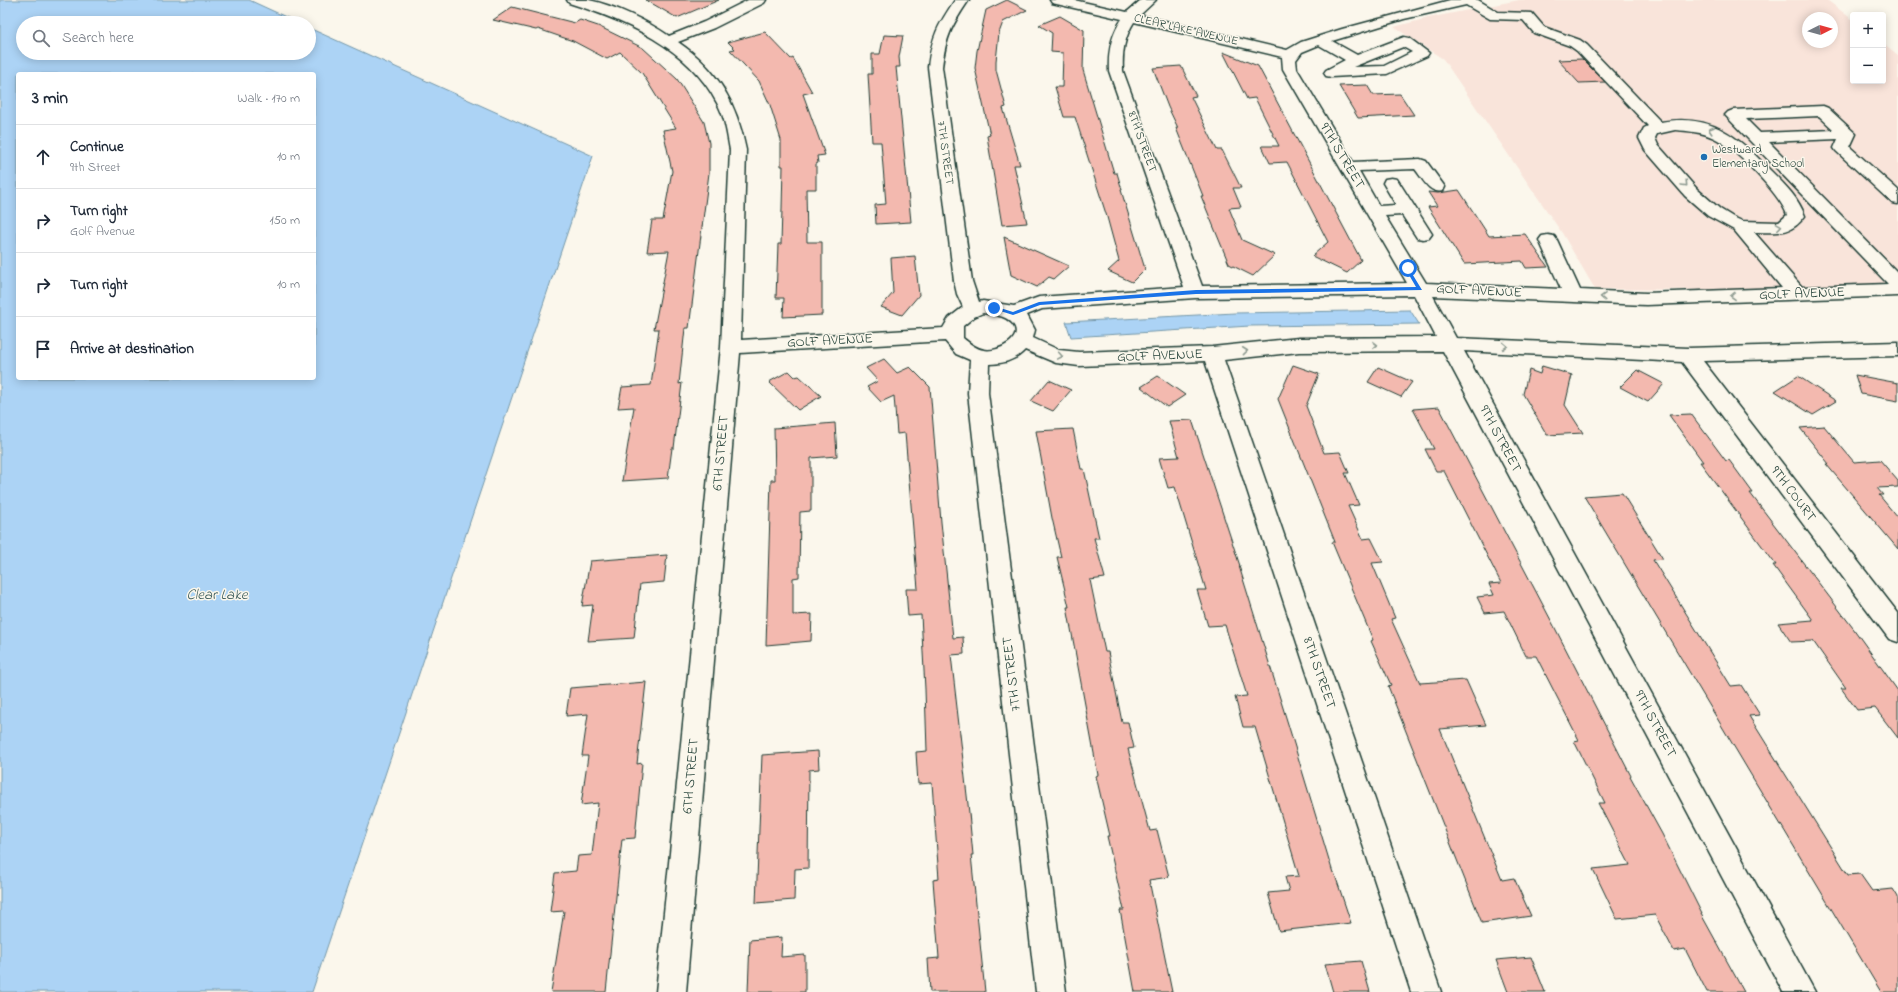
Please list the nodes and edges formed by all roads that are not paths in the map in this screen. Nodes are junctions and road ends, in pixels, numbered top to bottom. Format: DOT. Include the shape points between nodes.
graph roads {
  1 [pos="574,0"];
  2 [pos="759,0"];
  3 [pos="962,0"];
  4 [pos="1057,0"];
  5 [pos="1149,0"];
  6 [pos="1469,0"];
  7 [pos="1130,17"];
  8 [pos="1341,33"];
  9 [pos="1320,40"];
  10 [pos="668,41"];
  11 [pos="1373,53"];
  12 [pos="1291,55"];
  13 [pos="1356,60"];
  14 [pos="1657,127"];
  15 [pos="1848,134"];
  16 [pos="1756,138"];
  17 [pos="1348,167"];
  18 [pos="1392,183"];
  19 [pos="1437,187"];
  20 [pos="1898,199"];
  21 [pos="1407,210"];
  22 [pos="1374,211"];
  23 [pos="1740,226"];
  24 [pos="1423,234"];
  25 [pos="1548,240"];
  26 [pos="1898,259"];
  27 [pos="1875,261"];
  28 [pos="1898,284"];
  29 [pos="1420,288"];
  30 [pos="1898,290"];
  31 [pos="1196,292"];
  32 [pos="1797,294"];
  33 [pos="1572,296"];
  34 [pos="973,309"];
  35 [pos="1013,314"];
  36 [pos="953,334"];
  37 [pos="1023,342"];
  38 [pos="1449,344"];
  39 [pos="731,347"];
  40 [pos="1898,349"];
  41 [pos="1212,354"];
  42 [pos="1688,355"];
  43 [pos="980,356"];
  44 [pos="1898,632"];
  45 [pos="671,992"];
  46 [pos="1051,992"];
  47 [pos="1426,992"];
  48 [pos="1800,992"];
  1 -- 10 [label="street, 6TH STREET" via="621,16"];
  2 -- 10 [label="street" via="709,25"];
  3 -- 34 [label="street, 7TH STREET" via="944,25 936,59 936,80 963,281"];
  4 -- 7 [label="street, CLEAR LAKE AVENUE"];
  5 -- 7 [label="street, 8TH STREET"];
  6 -- 8 [label="street"];
  6 -- 14 [label="street" via="1495,16 1527,16 1539,30 1575,43"];
  7 -- 12 [label="street, CLEAR LAKE AVENUE"];
  7 -- 31 [label="street, 8TH STREET" via="1117,40 1116,70"];
  8 -- 9 [label="street"];
  8 -- 11 [label="street"];
  9 -- 12 [label="street" via="1298,49"];
  9 -- 13 [label="street"];
  10 -- 39 [label="street, 6TH STREET" via="684,53 712,83 725,103 734,126 739,168"];
  11 -- 13 [label="street"];
  11 -- 13 [label="street" via="1404,41 1422,53 1386,70 1331,73"];
  12 -- 17 [label="street, 9TH STREET" via="1288,63 1290,69"];
  14 -- 23 [label="street, one-way" via="1650,131 1648,138 1651,147 1706,206 1727,222"];
  23 -- 14 [label="street, one-way" via="1780,227 1789,224 1796,216 1785,195 1732,141 1720,133 1704,128"];
  15 -- 16 [label="street"];
  15 -- 16 [label="street" via="1823,111 1733,115"];
  15 -- 20 [label="street" via="1842,148"];
  16 -- 27 [label="street"];
  17 -- 19 [label="street" via="1420,164"];
  17 -- 22 [label="street, 9TH STREET"];
  18 -- 21 [label="street"];
  21 -- 22 [label="street"];
  21 -- 24 [label="street"];
  22 -- 29 [label="street, 9TH STREET"];
  23 -- 32 [label="street"];
  25 -- 33 [label="street"];
  26 -- 27 [label="street"];
  27 -- 28 [label="street"];
  29 -- 31 [label="street, GOLF AVENUE"];
  29 -- 33 [label="street, GOLF AVENUE"];
  29 -- 38 [label="street, 9TH STREET"];
  30 -- 32 [label="street, GOLF AVENUE"];
  31 -- 35 [label="street, GOLF AVENUE" via="1039,304"];
  32 -- 33 [label="street, GOLF AVENUE, one-way" via="1646,299"];
  34 -- 35 [label="street" via="994,308"];
  34 -- 36 [label="street" via="957,319 953,326"];
  35 -- 37 [label="street" via="1025,327 1026,335"];
  36 -- 39 [label="street, GOLF AVENUE"];
  36 -- 43 [label="street" via="961,348"];
  37 -- 41 [label="street, GOLF AVENUE, one-way" via="1056,356 1079,359"];
  37 -- 43 [label="street" via="1010,353 995,357"];
  41 -- 38 [label="street, GOLF AVENUE, one-way" via="1299,345"];
  38 -- 42 [label="street, GOLF AVENUE, one-way"];
  38 -- 48 [label="street, 9TH STREET"];
  39 -- 45 [label="street, 6TH STREET"];
  40 -- 42 [label="street, GOLF AVENUE"];
  41 -- 47 [label="street, 8TH STREET"];
  42 -- 44 [label="street, 9TH COURT"];
  43 -- 46 [label="street, 7TH STREET" via="978,392"];
}
